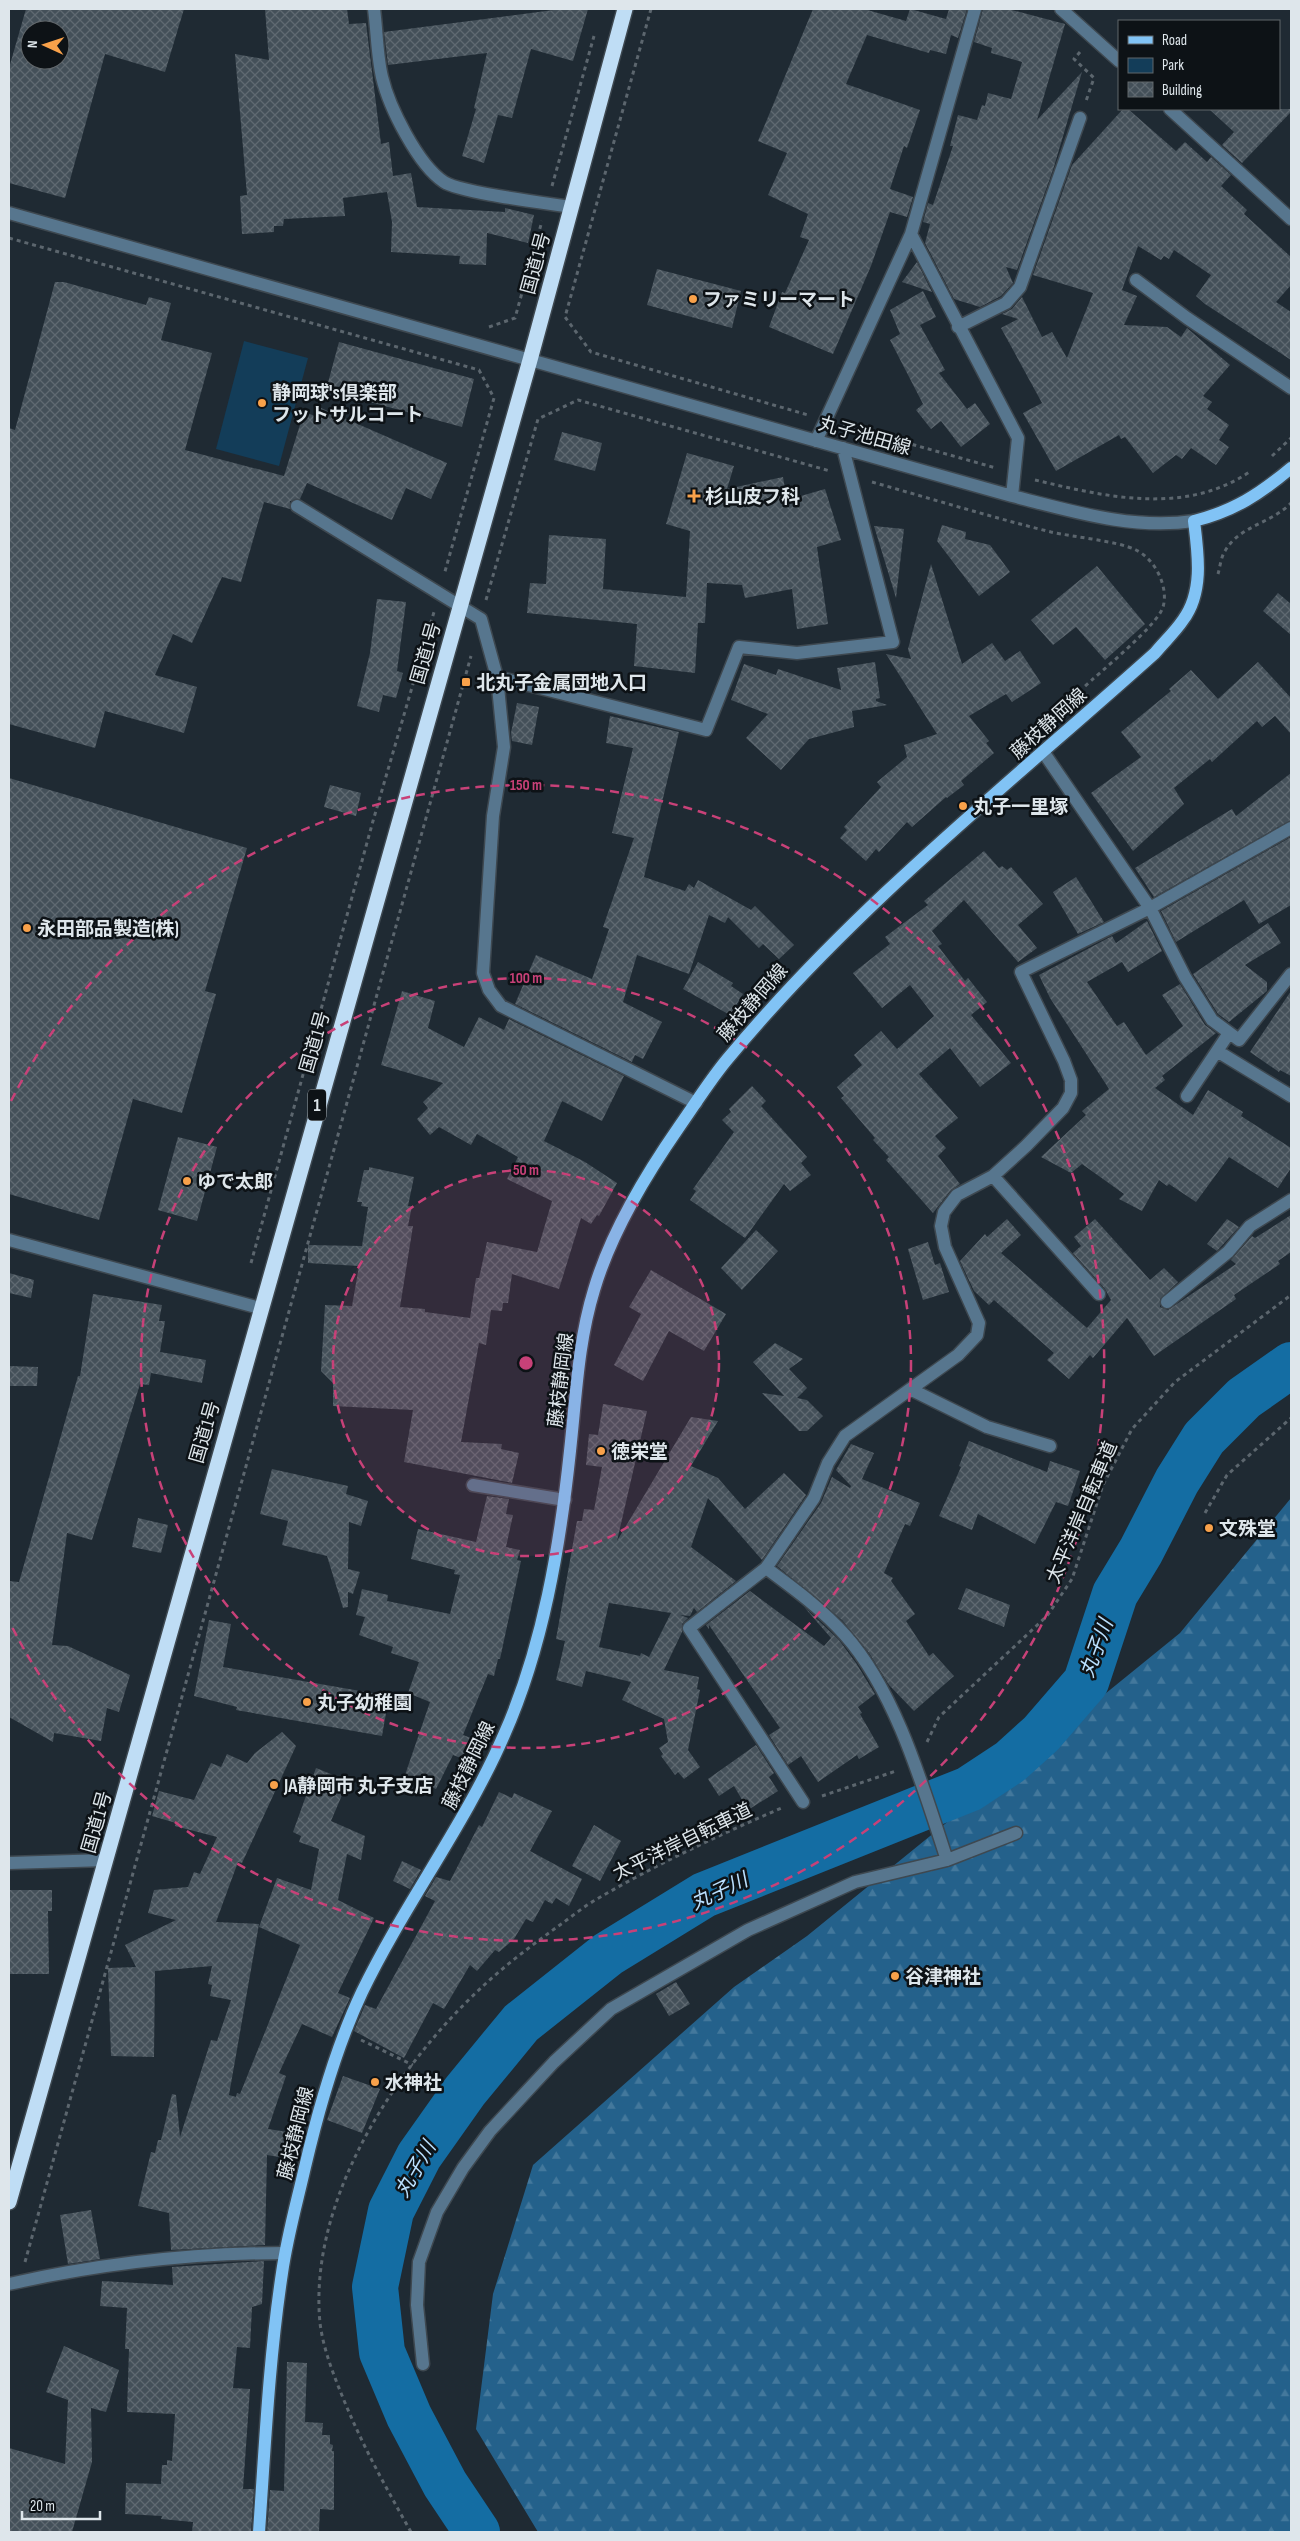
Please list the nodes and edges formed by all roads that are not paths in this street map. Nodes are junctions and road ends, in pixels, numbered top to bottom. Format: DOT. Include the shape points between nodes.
graph roads {
  1 [pos="374,9"];
  2 [pos="625,9"];
  3 [pos="975,9"];
  4 [pos="1061,9"];
  5 [pos="1118,61"];
  6 [pos="1171,110"];
  7 [pos="1080,118"];
  8 [pos="571,207"];
  9 [pos="9,214"];
  10 [pos="1291,219"];
  11 [pos="911,234"];
  12 [pos="1136,280"];
  13 [pos="958,327"];
  14 [pos="530,360"];
  15 [pos="1291,388"];
  16 [pos="816,441"];
  17 [pos="843,448"];
  18 [pos="1291,468"];
  19 [pos="1012,496"];
  20 [pos="297,506"];
  21 [pos="1194,521"];
  22 [pos="460,604"];
  23 [pos="497,677"];
  24 [pos="1044,753"];
  25 [pos="1291,828"];
  26 [pos="1150,908"];
  27 [pos="1291,974"];
  28 [pos="1229,1033"];
  29 [pos="1217,1051"];
  30 [pos="1187,1096"];
  31 [pos="1291,1096"];
  32 [pos="696,1103"];
  33 [pos="993,1176"];
  34 [pos="1291,1200"];
  35 [pos="9,1240"];
  36 [pos="1099,1294"];
  37 [pos="1167,1302"];
  38 [pos="260,1308"];
  39 [pos="912,1390"];
  40 [pos="1050,1446"];
  41 [pos="473,1485"];
  42 [pos="565,1500"];
  43 [pos="766,1568"];
  44 [pos="803,1802"];
  45 [pos="1016,1833"];
  46 [pos="945,1856"];
  47 [pos="106,1860"];
  48 [pos="9,1863"];
  49 [pos="9,2202"];
  50 [pos="285,2253"];
  51 [pos="14,2283"];
  52 [pos="423,2364"];
  53 [pos="259,2532"];
  1 -- 8 [label="street" via="382,77 389,98 424,161 444,182 466,189"];
  2 -- 8 [label="highway, 国道1号 / 1"];
  3 -- 11 [label="street"];
  4 -- 5 [label="street"];
  6 -- 10 [label="street"];
  7 -- 13 [label="street" via="1020,287 1006,303"];
  8 -- 14 [label="highway, 国道1号 / 1"];
  9 -- 14 [label="street, 丸子池田線"];
  11 -- 13 [label="street"];
  11 -- 16 [label="street"];
  12 -- 15 [label="street"];
  13 -- 19 [label="street" via="1018,438"];
  14 -- 16 [label="street, 丸子池田線"];
  14 -- 22 [label="highway, 国道1号 / 1"];
  16 -- 17 [label="street, 丸子池田線"];
  17 -- 19 [label="street, 丸子池田線"];
  17 -- 23 [label="street" via="894,642 797,653 740,647 706,730"];
  18 -- 21 [label="main road" via="1264,491 1220,514"];
  19 -- 21 [label="street, 丸子池田線" via="1110,520 1172,524"];
  20 -- 22 [label="street"];
  21 -- 24 [label="main road, 藤枝静岡線" via="1199,562 1194,593 1185,619 1155,653"];
  22 -- 23 [label="street" via="481,619"];
  22 -- 38 [label="highway, 国道1号 / 1"];
  23 -- 32 [label="street" via="504,747 493,816 483,973 489,990 501,1006"];
  24 -- 26 [label="street"];
  24 -- 32 [label="main road, 藤枝静岡線" via="897,882 810,965 726,1060"];
  25 -- 26 [label="street"];
  26 -- 28 [label="street" via="1185,977 1212,1020"];
  26 -- 33 [label="street" via="1020,972 1064,1061 1071,1080 1071,1093 1063,1108"];
  27 -- 28 [label="street" via="1239,1040"];
  28 -- 29 [label="street"];
  29 -- 30 [label="street"];
  29 -- 31 [label="street"];
  32 -- 42 [label="main road, 藤枝静岡線" via="656,1160 612,1242 594,1288 583,1334"];
  33 -- 36 [label="street"];
  33 -- 39 [label="street" via="957,1195 944,1212 941,1226 945,1247 978,1323 977,1335 958,1355"];
  34 -- 37 [label="street" via="1250,1226 1228,1252"];
  35 -- 38 [label="street"];
  38 -- 47 [label="highway, 国道1号 / 1"];
  39 -- 40 [label="street" via="987,1427"];
  39 -- 43 [label="street" via="845,1436 828,1463 814,1498"];
  41 -- 42 [label="street"];
  42 -- 50 [label="main road, 藤枝静岡線" via="546,1599 506,1733 474,1799 362,1991 344,2033 313,2134"];
  43 -- 44 [label="street" via="689,1628"];
  43 -- 46 [label="street" via="800,1593 838,1628 866,1662 916,1767"];
  45 -- 46 [label="street"];
  46 -- 52 [label="street" via="855,1882 748,1930 611,2009 554,2062 490,2131 437,2212 419,2262 417,2305"];
  47 -- 48 [label="street"];
  47 -- 49 [label="highway, 国道1号 / 1"];
  50 -- 51 [label="street" via="187,2257 110,2266"];
  50 -- 53 [label="main road, 藤枝静岡線" via="268,2394"];
}
